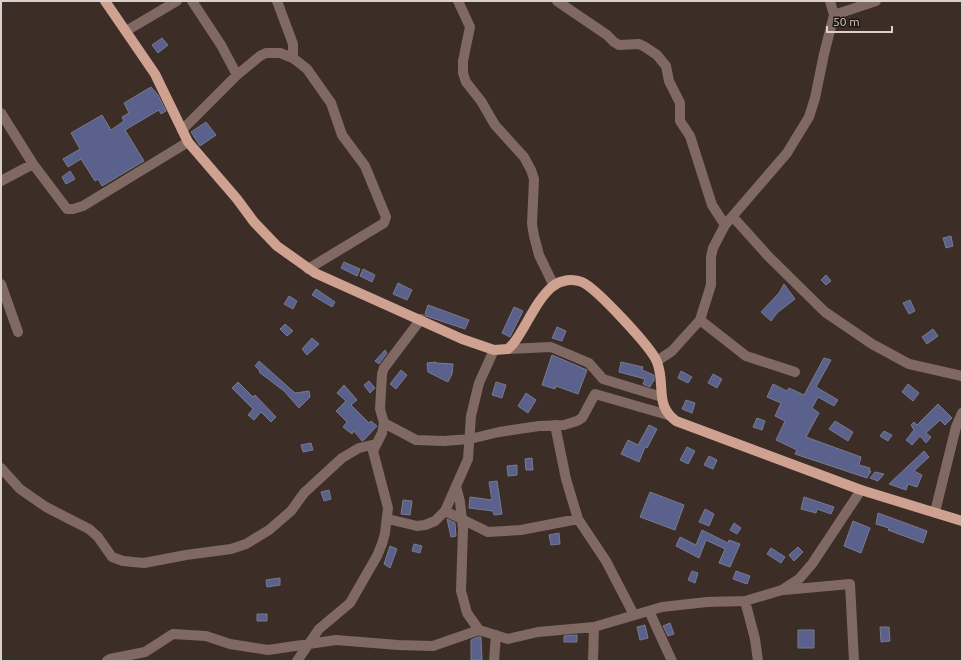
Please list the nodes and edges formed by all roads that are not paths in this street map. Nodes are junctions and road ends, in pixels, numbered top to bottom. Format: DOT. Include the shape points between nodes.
graph roads {
  1 [pos="105,1"];
  2 [pos="177,1"];
  3 [pos="192,1"];
  4 [pos="277,1"];
  5 [pos="458,1"];
  6 [pos="557,1"];
  7 [pos="830,1"];
  8 [pos="876,1"];
  9 [pos="834,15"];
  10 [pos="126,31"];
  11 [pos="293,58"];
  12 [pos="236,75"];
  13 [pos="1,114"];
  14 [pos="182,130"];
  15 [pos="188,142"];
  16 [pos="33,164"];
  17 [pos="1,181"];
  18 [pos="732,217"];
  19 [pos="725,226"];
  20 [pos="311,271"];
  21 [pos="1,284"];
  22 [pos="554,286"];
  23 [pos="421,319"];
  24 [pos="700,320"];
  25 [pos="18,332"];
  26 [pos="508,349"];
  27 [pos="494,350"];
  28 [pos="657,361"];
  29 [pos="795,372"];
  30 [pos="962,376"];
  31 [pos="603,379"];
  32 [pos="598,394"];
  33 [pos="662,397"];
  34 [pos="962,413"];
  35 [pos="668,415"];
  36 [pos="384,422"];
  37 [pos="555,425"];
  38 [pos="470,439"];
  39 [pos="376,444"];
  40 [pos="1,468"];
  41 [pos="456,486"];
  42 [pos="861,490"];
  43 [pos="445,511"];
  44 [pos="935,512"];
  45 [pos="388,519"];
  46 [pos="578,519"];
  47 [pos="462,520"];
  48 [pos="962,521"];
  49 [pos="782,590"];
  50 [pos="745,601"];
  51 [pos="649,611"];
  52 [pos="634,615"];
  53 [pos="594,627"];
  54 [pos="478,630"];
  55 [pos="496,636"];
  56 [pos="307,645"];
  57 [pos="107,661"];
  58 [pos="297,661"];
  59 [pos="494,661"];
  60 [pos="594,661"];
  61 [pos="672,661"];
  62 [pos="758,661"];
  63 [pos="854,661"];
  1 -- 10 [label="main road"];
  2 -- 10 [label="street"];
  3 -- 12 [label="street" via="221,45"];
  4 -- 11 [label="street" via="293,44"];
  5 -- 22 [label="street" via="470,27 463,61 466,82 481,101 494,125 524,156 532,170 534,236 539,255"];
  6 -- 19 [label="street" via="614,42 625,45 639,44 657,55 666,66 669,81 680,103 680,121 690,136 712,205"];
  7 -- 9 [label="street"];
  8 -- 9 [label="street"];
  9 -- 18 [label="street" via="809,117 787,153"];
  10 -- 14 [label="main road" via="155,74"];
  11 -- 12 [label="street" via="280,53 266,53"];
  11 -- 20 [label="street" via="307,69 331,103 342,135 365,166 386,217 384,223"];
  12 -- 14 [label="street"];
  13 -- 16 [label="street"];
  14 -- 15 [label="main road"];
  15 -- 16 [label="street" via="113,189 73,210 62,205"];
  15 -- 20 [label="main road" via="254,222 277,246"];
  16 -- 17 [label="street"];
  18 -- 19 [label="street"];
  18 -- 30 [label="street" via="825,312 872,344 909,364"];
  19 -- 24 [label="street" via="713,248 711,285"];
  20 -- 23 [label="main road"];
  21 -- 25 [label="street"];
  22 -- 26 [label="main road"];
  22 -- 28 [label="main road" via="564,281 583,282 609,305"];
  23 -- 27 [label="main road" via="462,339"];
  23 -- 36 [label="street" via="383,371 380,409"];
  24 -- 28 [label="street" via="672,351"];
  24 -- 29 [label="street" via="746,356"];
  26 -- 27 [label="main road"];
  26 -- 31 [label="street" via="552,347 589,363"];
  27 -- 38 [label="street" via="479,383 471,416"];
  28 -- 33 [label="main road" via="662,379"];
  31 -- 32 [label="street"];
  31 -- 33 [label="street"];
  32 -- 35 [label="street"];
  32 -- 37 [label="street" via="592,396 582,418 571,423"];
  33 -- 35 [label="main road" via="663,408"];
  34 -- 44 [label="street" via="956,427"];
  35 -- 42 [label="main road" via="676,421"];
  36 -- 38 [label="street" via="416,440 444,442"];
  36 -- 39 [label="street"];
  37 -- 38 [label="street"];
  37 -- 46 [label="street" via="566,479"];
  38 -- 41 [label="street" via="468,459"];
  39 -- 40 [label="street" via="359,448 342,458 269,530 246,544 231,549 144,563 112,557 89,529 46,507 20,489"];
  39 -- 45 [label="street" via="373,456 385,494"];
  41 -- 43 [label="street"];
  41 -- 47 [label="street"];
  42 -- 44 [label="main road"];
  42 -- 49 [label="street" via="812,564 799,579"];
  43 -- 45 [label="street" via="435,521 425,525 417,526"];
  43 -- 47 [label="street"];
  44 -- 48 [label="main road"];
  45 -- 56 [label="street" via="377,556 357,592"];
  46 -- 47 [label="street" via="521,530 488,532"];
  46 -- 52 [label="street" via="606,560"];
  47 -- 54 [label="street" via="461,591 467,613"];
  49 -- 50 [label="street"];
  49 -- 63 [label="street" via="850,584"];
  50 -- 51 [label="street" via="685,604"];
  50 -- 62 [label="street"];
  51 -- 52 [label="street"];
  51 -- 61 [label="street"];
  52 -- 53 [label="street"];
  53 -- 55 [label="street" via="538,632 508,639"];
  53 -- 60 [label="street"];
  54 -- 55 [label="street"];
  54 -- 56 [label="street" via="433,646 398,646 336,640"];
  55 -- 59 [label="street"];
  56 -- 57 [label="street" via="268,650 230,644 206,636 173,634 145,652"];
  56 -- 58 [label="street"];
}
